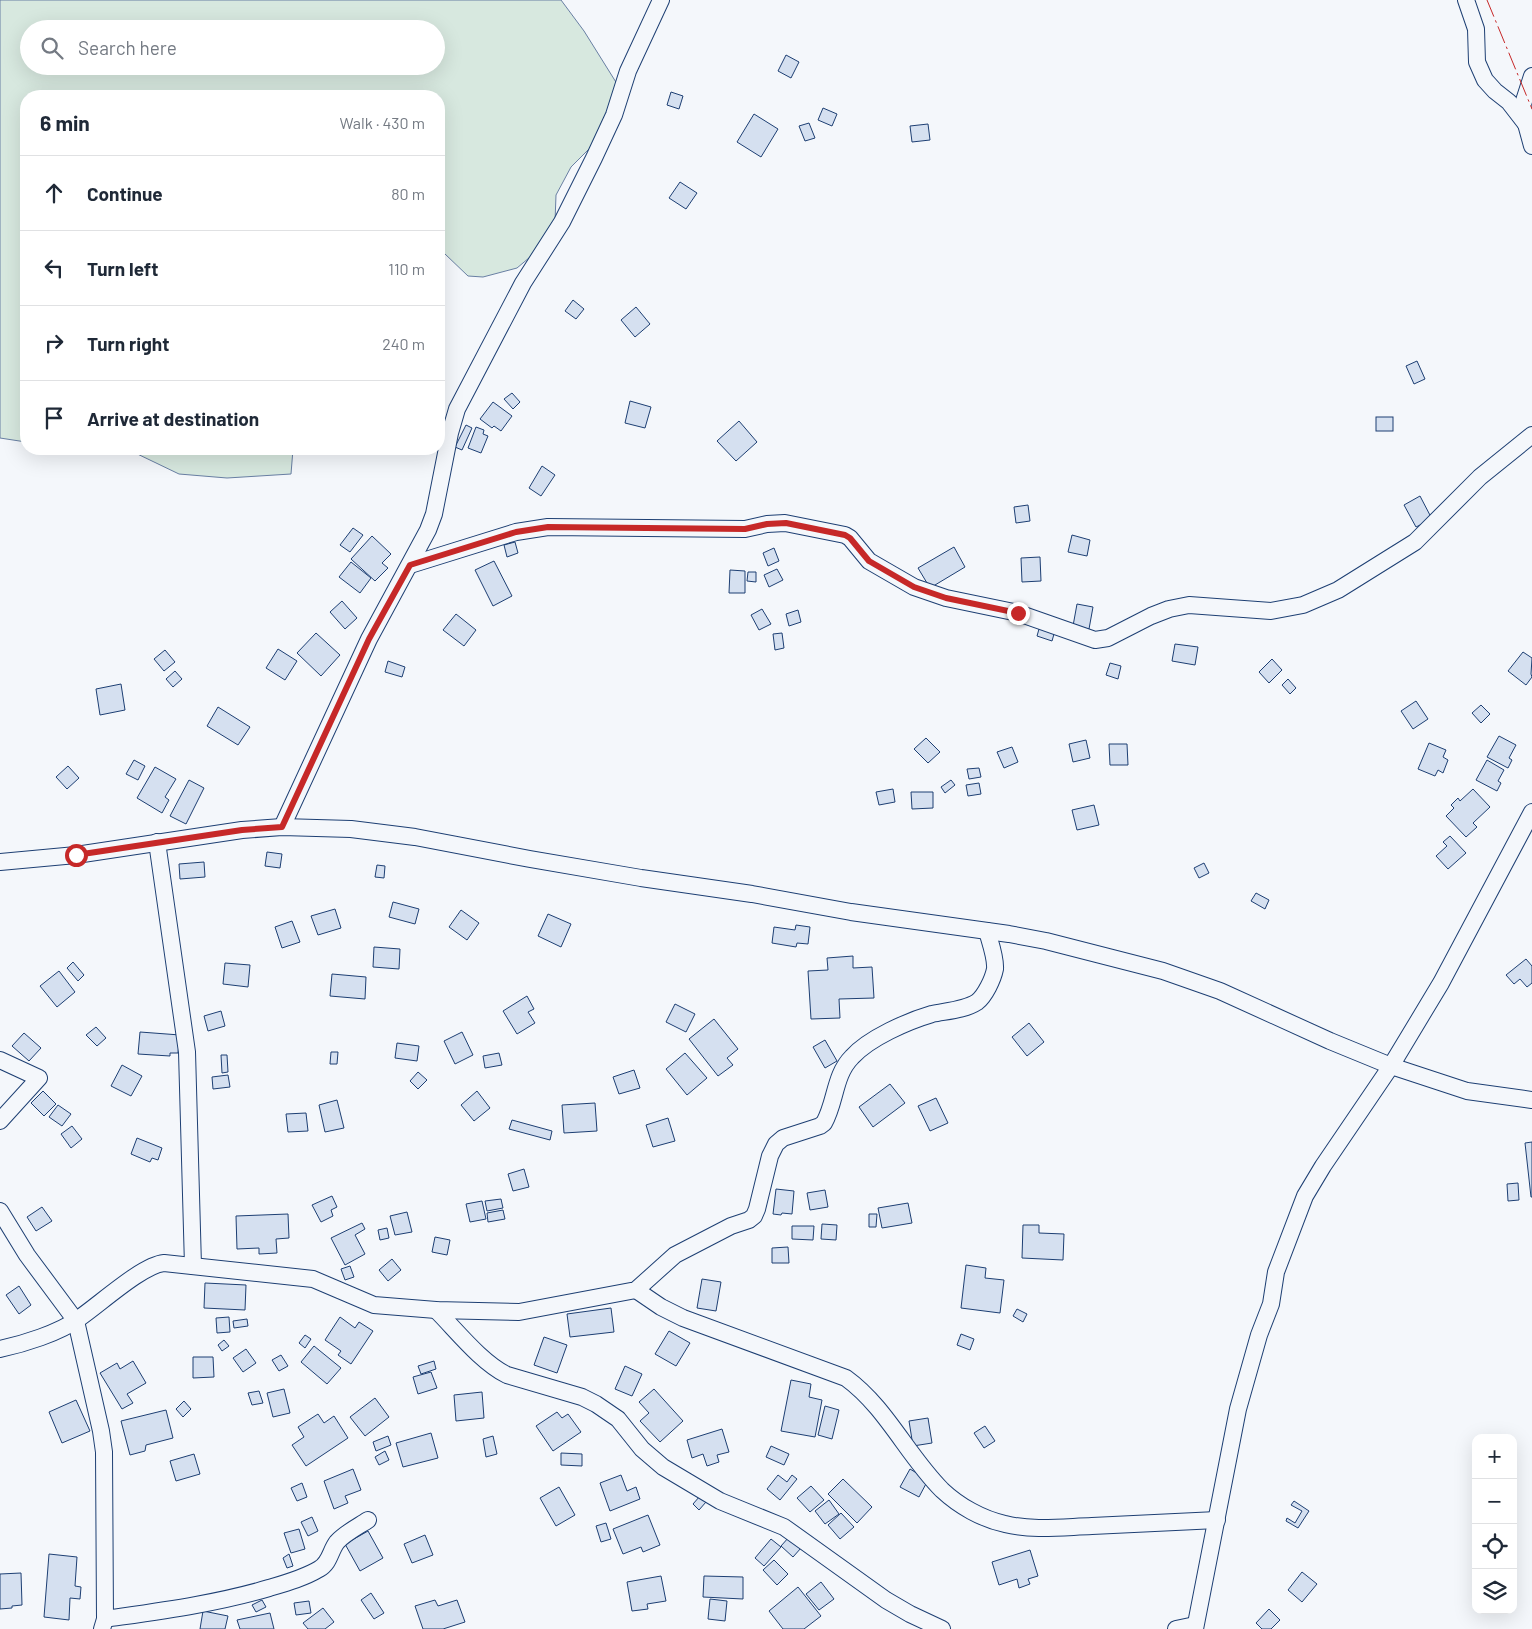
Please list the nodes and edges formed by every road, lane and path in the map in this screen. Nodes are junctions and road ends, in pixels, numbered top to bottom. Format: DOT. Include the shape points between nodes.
graph roads {
  1 [pos="661,0"];
  2 [pos="1466,0"];
  3 [pos="1532,76"];
  4 [pos="1526,124"];
  5 [pos="1532,146"];
  6 [pos="1532,435"];
  7 [pos="410,565"];
  8 [pos="1532,812"];
  9 [pos="282,827"];
  10 [pos="157,842"];
  11 [pos="0,862"];
  12 [pos="987,931"];
  13 [pos="0,1060"];
  14 [pos="1391,1066"];
  15 [pos="1532,1100"];
  16 [pos="0,1121"];
  17 [pos="0,1211"];
  18 [pos="193,1266"];
  19 [pos="636,1290"];
  20 [pos="436,1310"];
  21 [pos="76,1321"];
  22 [pos="0,1349"];
  23 [pos="368,1520"];
  24 [pos="1217,1520"];
  25 [pos="103,1624"];
  26 [pos="1195,1627"];
  27 [pos="942,1629"];
  28 [pos="1176,1629"];
  1 -- 7 [label="street" via="628,71 614,116 594,158 562,222 523,283 457,408 434,514"];
  2 -- 4 [label="street" via="1476,29 1477,62 1485,80 1509,102"];
  3 -- 4 [label="street" via="1523,104"];
  4 -- 5 [label="street"];
  6 -- 7 [label="street" via="1480,477 1415,542 1338,590 1303,606 1271,611 1189,605 1169,609 1116,636 1101,640 1018,613 929,592 900,580 869,561 845,535 786,523 745,529 548,527 516,532"];
  7 -- 9 [label="street" via="369,639"];
  8 -- 14 [label="street" via="1440,983"];
  9 -- 10 [label="street"];
  9 -- 12 [label="street" via="351,829 415,837 641,878"];
  10 -- 11 [label="street" via="76,855"];
  10 -- 18 [label="street" via="187,1052"];
  12 -- 14 [label="street" via="1046,941 1163,971 1220,991"];
  12 -- 19 [label="street" via="995,964 983,996 970,1006 899,1026 852,1056 841,1073 824,1123 783,1138 772,1150 754,1216 676,1255"];
  13 -- 16 [label="street" via="39,1078"];
  14 -- 15 [label="street" via="1467,1091"];
  14 -- 24 [label="street" via="1305,1196 1276,1272 1271,1304 1242,1395"];
  17 -- 21 [label="street" via="27,1255"];
  18 -- 20 [label="street" via="313,1279 374,1305"];
  18 -- 21 [label="street" via="164,1263 150,1266"];
  19 -- 20 [label="street" via="519,1312"];
  19 -- 24 [label="street" via="683,1318 846,1378 871,1400 943,1490 967,1509 989,1519 1004,1524 1045,1528"];
  20 -- 27 [label="street" via="498,1371 596,1404 618,1419 642,1449 663,1467 720,1502 784,1527 886,1600"];
  21 -- 22 [label="street" via="30,1342"];
  21 -- 25 [label="street" via="104,1452"];
  23 -- 25 [label="street" via="338,1540 322,1568 300,1578 241,1597"];
  24 -- 26 [label="street"];
  26 -- 28 [label="street"];
}
